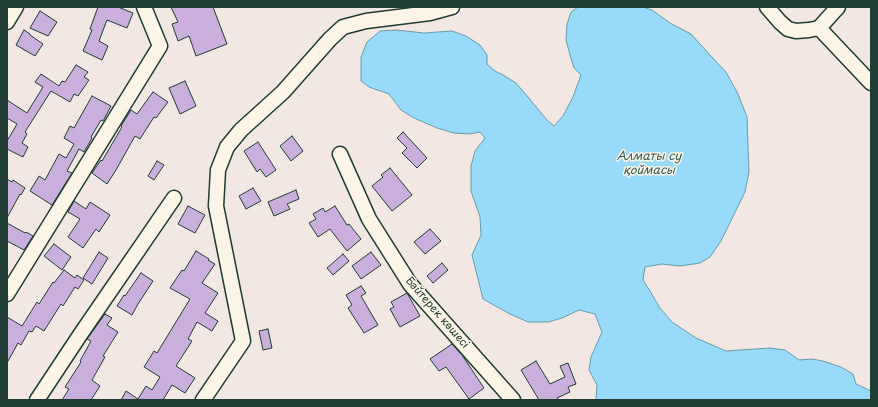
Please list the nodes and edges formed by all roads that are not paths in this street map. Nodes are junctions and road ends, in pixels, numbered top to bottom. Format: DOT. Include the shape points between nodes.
graph roads {
  1 [pos="16,7"];
  2 [pos="144,7"];
  3 [pos="452,7"];
  4 [pos="767,7"];
  5 [pos="838,7"];
  6 [pos="7,22"];
  7 [pos="819,28"];
  8 [pos="871,83"];
  9 [pos="340,154"];
  10 [pos="174,198"];
  11 [pos="7,294"];
  12 [pos="38,400"];
  13 [pos="202,400"];
  14 [pos="513,400"];
  1 -- 6 [label="street"];
  2 -- 11 [label="street" via="160,46"];
  3 -- 13 [label="street" via="343,27 283,92 241,130 227,147 218,170 216,206 243,341"];
  4 -- 7 [label="street" via="788,29 796,31"];
  5 -- 7 [label="street"];
  7 -- 8 [label="street"];
  9 -- 14 [label="street, Бәйтерек көшесі" via="369,219 410,284"];
  10 -- 12 [label="street"];
}
